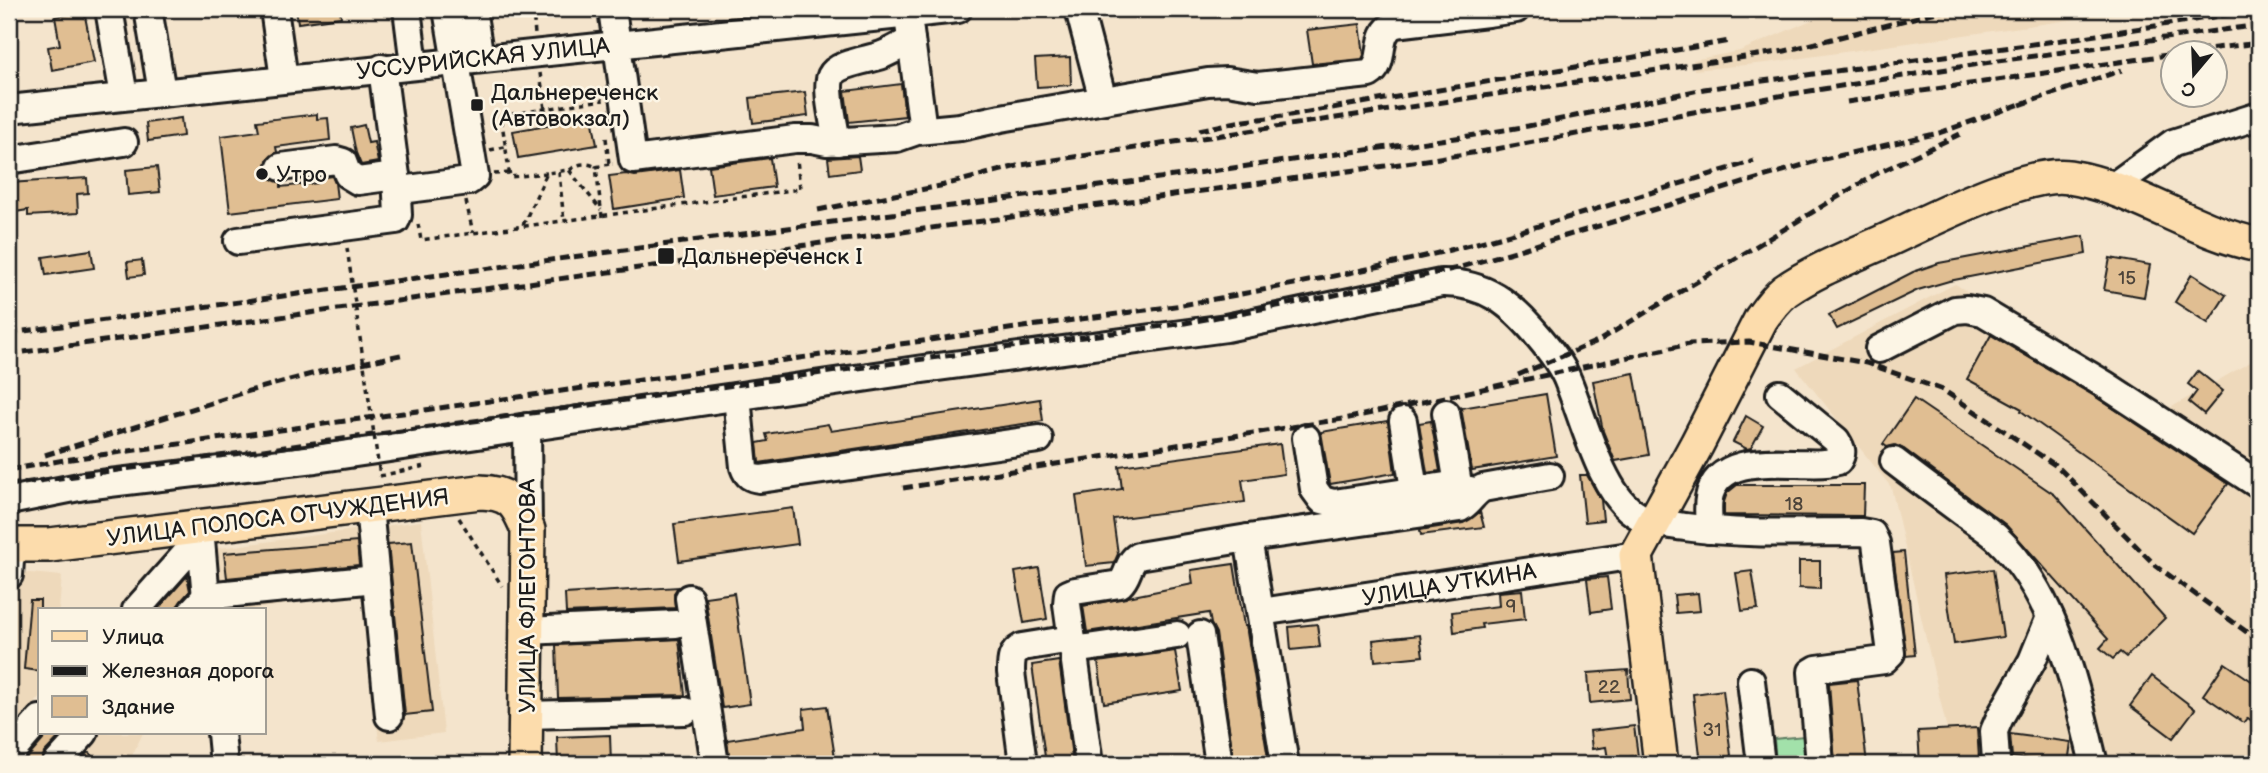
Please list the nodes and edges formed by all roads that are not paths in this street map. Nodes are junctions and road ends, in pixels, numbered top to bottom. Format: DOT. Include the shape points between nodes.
graph roads {
  1 [pos="109,9"];
  2 [pos="148,9"];
  3 [pos="274,9"];
  4 [pos="407,9"];
  5 [pos="447,9"];
  6 [pos="472,9"];
  7 [pos="612,9"];
  8 [pos="951,9"];
  9 [pos="958,9"];
  10 [pos="1079,9"];
  11 [pos="1516,9"];
  12 [pos="1486,11"];
  13 [pos="908,14"];
  14 [pos="752,19"];
  15 [pos="912,40"];
  16 [pos="616,45"];
  17 [pos="467,59"];
  18 [pos="414,65"];
  19 [pos="382,68"];
  20 [pos="284,79"];
  21 [pos="162,92"];
  22 [pos="124,96"];
  23 [pos="1103,100"];
  24 [pos="9,108"];
  25 [pos="2259,116"];
  26 [pos="923,130"];
  27 [pos="124,142"];
  28 [pos="837,142"];
  29 [pos="9,159"];
  30 [pos="281,167"];
  31 [pos="402,185"];
  32 [pos="2111,188"];
  33 [pos="238,241"];
  34 [pos="2259,244"];
  35 [pos="1879,349"];
  36 [pos="1780,394"];
  37 [pos="737,397"];
  38 [pos="1446,413"];
  39 [pos="1403,421"];
  40 [pos="527,427"];
  41 [pos="1306,438"];
  42 [pos="1039,439"];
  43 [pos="1894,461"];
  44 [pos="1550,476"];
  45 [pos="2259,485"];
  46 [pos="1467,488"];
  47 [pos="1414,489"];
  48 [pos="9,501"];
  49 [pos="369,507"];
  50 [pos="1654,523"];
  51 [pos="528,530"];
  52 [pos="1709,530"];
  53 [pos="200,532"];
  54 [pos="1248,538"];
  55 [pos="9,555"];
  56 [pos="1636,555"];
  57 [pos="376,579"];
  58 [pos="689,598"];
  59 [pos="202,606"];
  60 [pos="138,608"];
  61 [pos="1261,612"];
  62 [pos="2050,617"];
  63 [pos="527,624"];
  64 [pos="677,624"];
  65 [pos="1072,644"];
  66 [pos="1751,681"];
  67 [pos="685,711"];
  68 [pos="526,715"];
  69 [pos="389,716"];
  70 [pos="38,721"];
  71 [pos="83,734"];
  72 [pos="221,734"];
  73 [pos="9,755"];
  74 [pos="1996,760"];
  75 [pos="56,764"];
  76 [pos="224,764"];
  77 [pos="525,764"];
  78 [pos="715,764"];
  79 [pos="1023,764"];
  80 [pos="1089,764"];
  81 [pos="1219,764"];
  82 [pos="1285,764"];
  83 [pos="1661,764"];
  84 [pos="1761,764"];
  85 [pos="1820,764"];
  86 [pos="2094,764"];
  1 -- 22 [label="street"];
  2 -- 21 [label="street"];
  3 -- 20 [label="street"];
  4 -- 18 [label="street"];
  5 -- 17 [label="street"];
  6 -- 17 [label="street"];
  7 -- 16 [label="street"];
  8 -- 9 [label="street, УССУРИЙСКАЯ УЛИЦА"];
  8 -- 13 [label="street, УССУРИЙСКАЯ УЛИЦА"];
  10 -- 23 [label="street"];
  11 -- 12 [label="street"];
  12 -- 23 [label="street" via="1388,27 1378,66 1369,74 1258,86 1227,80"];
  13 -- 14 [label="street, УССУРИЙСКАЯ УЛИЦА"];
  13 -- 15 [label="street"];
  14 -- 16 [label="street, УССУРИЙСКАЯ УЛИЦА"];
  15 -- 26 [label="street"];
  15 -- 28 [label="street" via="836,69 830,86"];
  16 -- 17 [label="street, УССУРИЙСКАЯ УЛИЦА"];
  16 -- 28 [label="street" via="621,162 795,139"];
  17 -- 18 [label="street, УССУРИЙСКАЯ УЛИЦА"];
  17 -- 31 [label="street" via="473,180"];
  18 -- 19 [label="street, УССУРИЙСКАЯ УЛИЦА"];
  19 -- 20 [label="street, УССУРИЙСКАЯ УЛИЦА"];
  19 -- 31 [label="street"];
  20 -- 21 [label="street, УССУРИЙСКАЯ УЛИЦА"];
  21 -- 22 [label="street, УССУРИЙСКАЯ УЛИЦА"];
  22 -- 24 [label="street, УССУРИЙСКАЯ УЛИЦА"];
  23 -- 26 [label="street"];
  25 -- 32 [label="street" via="2173,143"];
  26 -- 28 [label="street" via="897,138"];
  27 -- 29 [label="street"];
  30 -- 31 [label="street" via="336,160 358,181"];
  31 -- 33 [label="street" via="398,215 391,222"];
  32 -- 34 [label="main road" via="2204,229"];
  32 -- 50 [label="main road" via="2067,176 2021,183 1837,263 1784,292 1761,319"];
  35 -- 45 [label="street" via="1955,310 1983,312"];
  36 -- 52 [label="street" via="1836,440 1842,455 1829,464 1778,462 1723,473 1709,495"];
  37 -- 40 [label="street"];
  37 -- 42 [label="street" via="744,467 752,478"];
  37 -- 50 [label="street" via="1226,328 1453,283 1493,295 1522,316 1564,372 1617,494 1634,513"];
  38 -- 46 [label="street"];
  39 -- 47 [label="street"];
  40 -- 48 [label="street" via="84,486"];
  40 -- 51 [label="street, УЛИЦА ФЛЕГОНТОВА"];
  41 -- 47 [label="street" via="1314,489 1322,500 1334,503"];
  43 -- 62 [label="street" via="1995,536 2015,558"];
  44 -- 46 [label="street"];
  46 -- 47 [label="street"];
  46 -- 54 [label="street" via="1470,502 1460,508"];
  49 -- 51 [label="main road, УЛИЦА ПОЛОСА ОТЧУЖДЕНИЯ" via="480,492 506,496 520,509"];
  49 -- 53 [label="main road, УЛИЦА ПОЛОСА ОТЧУЖДЕНИЯ"];
  49 -- 57 [label="street"];
  50 -- 52 [label="street"];
  50 -- 56 [label="main road"];
  51 -- 63 [label="main road, УЛИЦА ФЛЕГОНТОВА"];
  52 -- 85 [label="street" via="1861,532 1872,534 1876,542 1891,653 1884,660 1812,672"];
  53 -- 55 [label="main road, УЛИЦА ПОЛОСА ОТЧУЖДЕНИЯ" via="50,545"];
  53 -- 59 [label="street"];
  53 -- 60 [label="street"];
  54 -- 61 [label="street"];
  54 -- 65 [label="street" via="1138,556 1120,584 1068,594"];
  56 -- 61 [label="street, УЛИЦА УТКИНА"];
  56 -- 83 [label="main road"];
  57 -- 59 [label="street"];
  57 -- 69 [label="street"];
  58 -- 78 [label="street"];
  61 -- 82 [label="street"];
  62 -- 74 [label="street" via="1994,731"];
  62 -- 86 [label="street" via="2082,710"];
  63 -- 64 [label="street"];
  63 -- 68 [label="main road, УЛИЦА ФЛЕГОНТОВА"];
  65 -- 79 [label="street" via="1022,647 1011,657"];
  65 -- 80 [label="street"];
  65 -- 81 [label="street" via="1188,635"];
  66 -- 84 [label="street"];
  67 -- 68 [label="street"];
  68 -- 77 [label="main road, УЛИЦА ФЛЕГОНТОВА"];
  70 -- 73 [label="street"];
  71 -- 75 [label="street"];
  72 -- 76 [label="street"];
}
